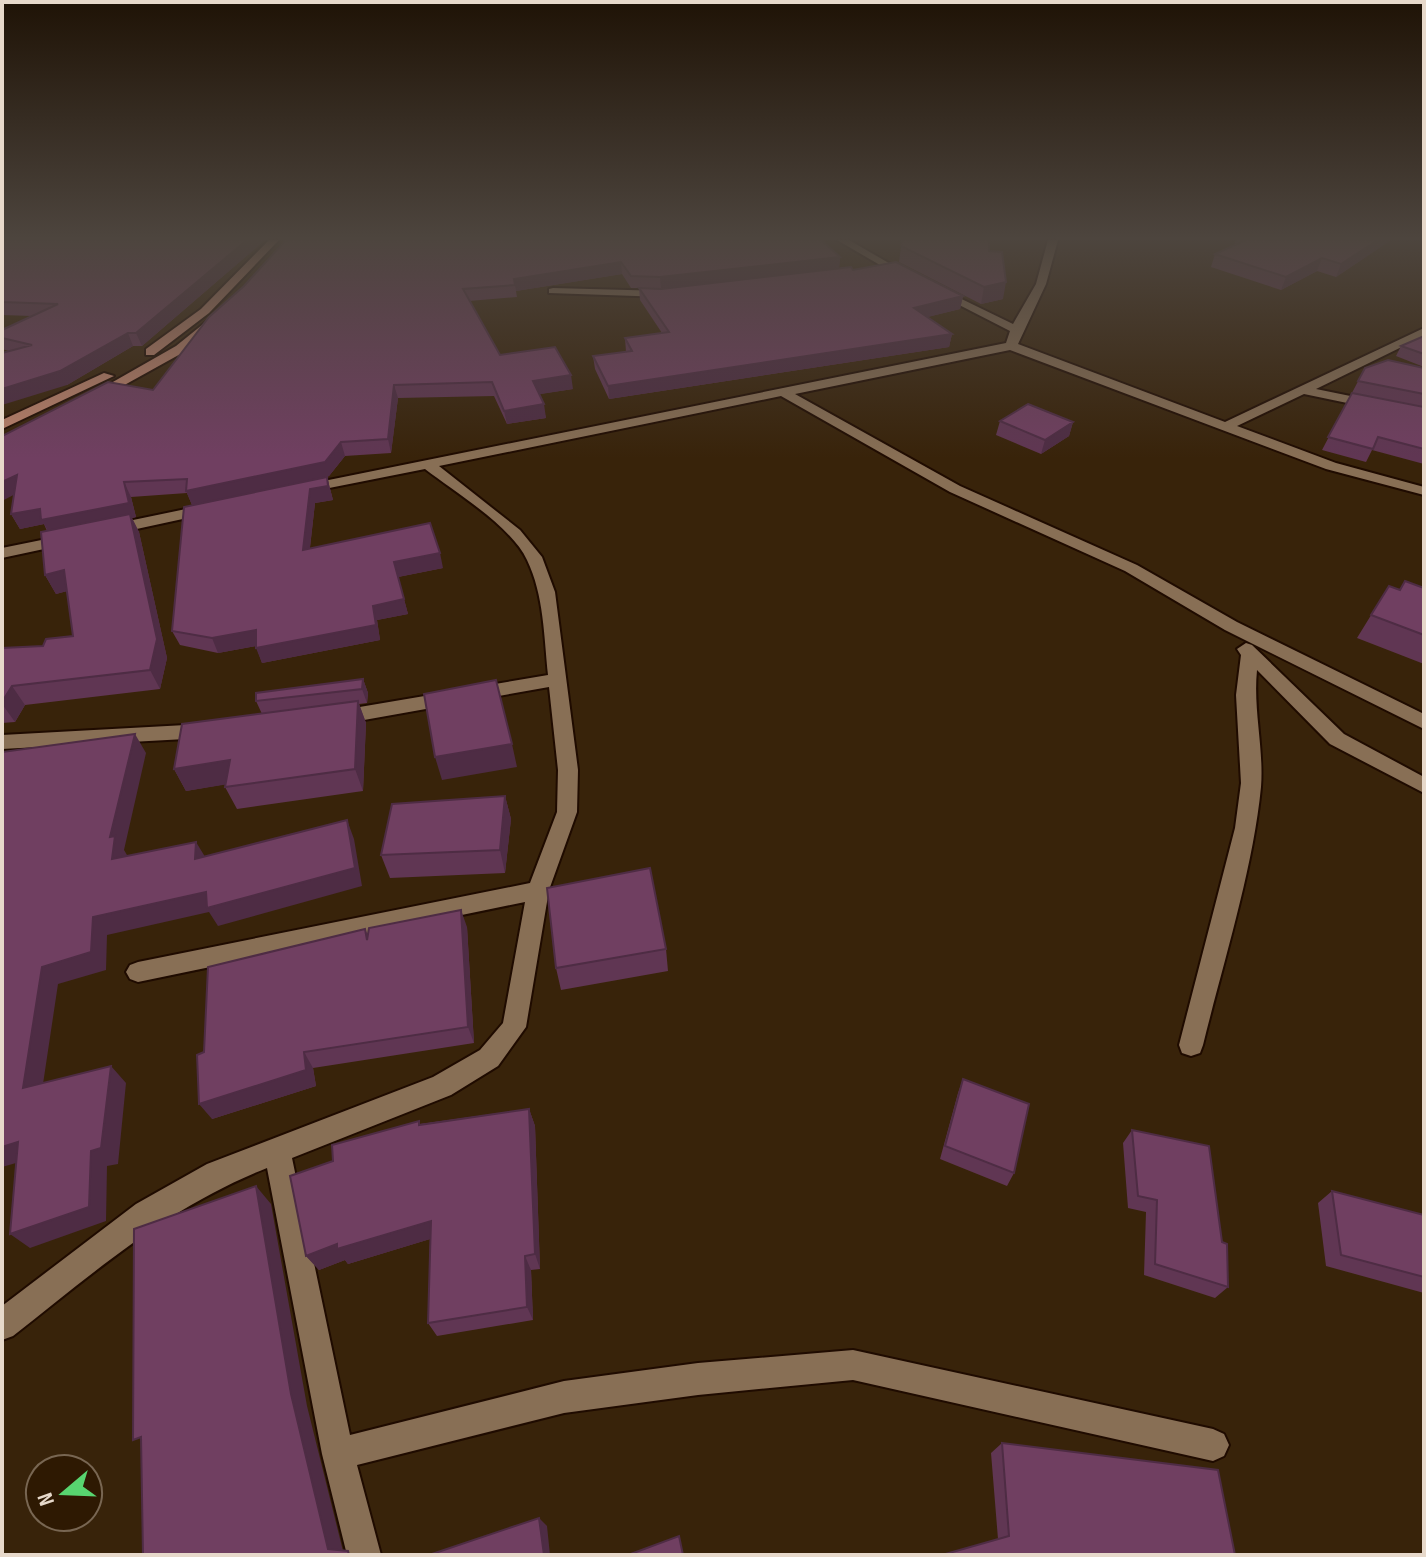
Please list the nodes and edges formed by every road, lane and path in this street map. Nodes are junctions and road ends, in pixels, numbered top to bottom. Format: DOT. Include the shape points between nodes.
graph roads {
  1 [pos="203,313"];
  2 [pos="224,313"];
  3 [pos="981,313"];
  4 [pos="1025,313"];
  5 [pos="1016,330"];
  6 [pos="1424,332"];
  7 [pos="1011,346"];
  8 [pos="1368,359"];
  9 [pos="1382,363"];
  10 [pos="1304,390"];
  11 [pos="783,392"];
  12 [pos="1424,415"];
  13 [pos="2,425"];
  14 [pos="1225,427"];
  15 [pos="2,439"];
  16 [pos="427,463"];
  17 [pos="1424,491"];
  18 [pos="286,493"];
  19 [pos="224,506"];
  20 [pos="99,532"];
  21 [pos="83,536"];
  22 [pos="2,553"];
  23 [pos="1231,626"];
  24 [pos="1250,655"];
  25 [pos="556,680"];
  26 [pos="319,721"];
  27 [pos="1424,722"];
  28 [pos="228,729"];
  29 [pos="2,742"];
  30 [pos="1424,786"];
  31 [pos="538,890"];
  32 [pos="138,972"];
  33 [pos="1191,1045"];
  34 [pos="278,1153"];
  35 [pos="2,1325"];
  36 [pos="1213,1445"];
  37 [pos="338,1454"];
  38 [pos="364,1555"];
  1 -- 13 [label="main road" via="161,346 102,380"];
  2 -- 15 [label="main road" via="180,349 119,385"];
  3 -- 5 [label="street"];
  4 -- 5 [label="street"];
  5 -- 7 [label="street"];
  6 -- 8 [label="street"];
  7 -- 11 [label="street"];
  7 -- 14 [label="street"];
  8 -- 9 [label="street"];
  8 -- 10 [label="street"];
  10 -- 12 [label="street"];
  10 -- 14 [label="street"];
  11 -- 16 [label="street"];
  11 -- 23 [label="street" via="955,489 1131,568"];
  14 -- 17 [label="street" via="1331,466"];
  16 -- 18 [label="street"];
  16 -- 25 [label="street" via="515,533 534,557 547,592"];
  19 -- 20 [label="street"];
  21 -- 22 [label="street"];
  23 -- 24 [label="street"];
  23 -- 27 [label="street"];
  24 -- 30 [label="street" via="1337,739"];
  24 -- 33 [label="street" via="1245,695 1251,783 1245,828"];
  25 -- 26 [label="street"];
  25 -- 31 [label="street" via="568,770 567,812"];
  28 -- 29 [label="street"];
  31 -- 32 [label="street"];
  31 -- 34 [label="street" via="514,1027 489,1058 442,1086"];
  34 -- 35 [label="street" via="217,1174 146,1214"];
  34 -- 37 [label="street"];
  36 -- 37 [label="street" via="853,1365 564,1397"];
  37 -- 38 [label="street"];
}
